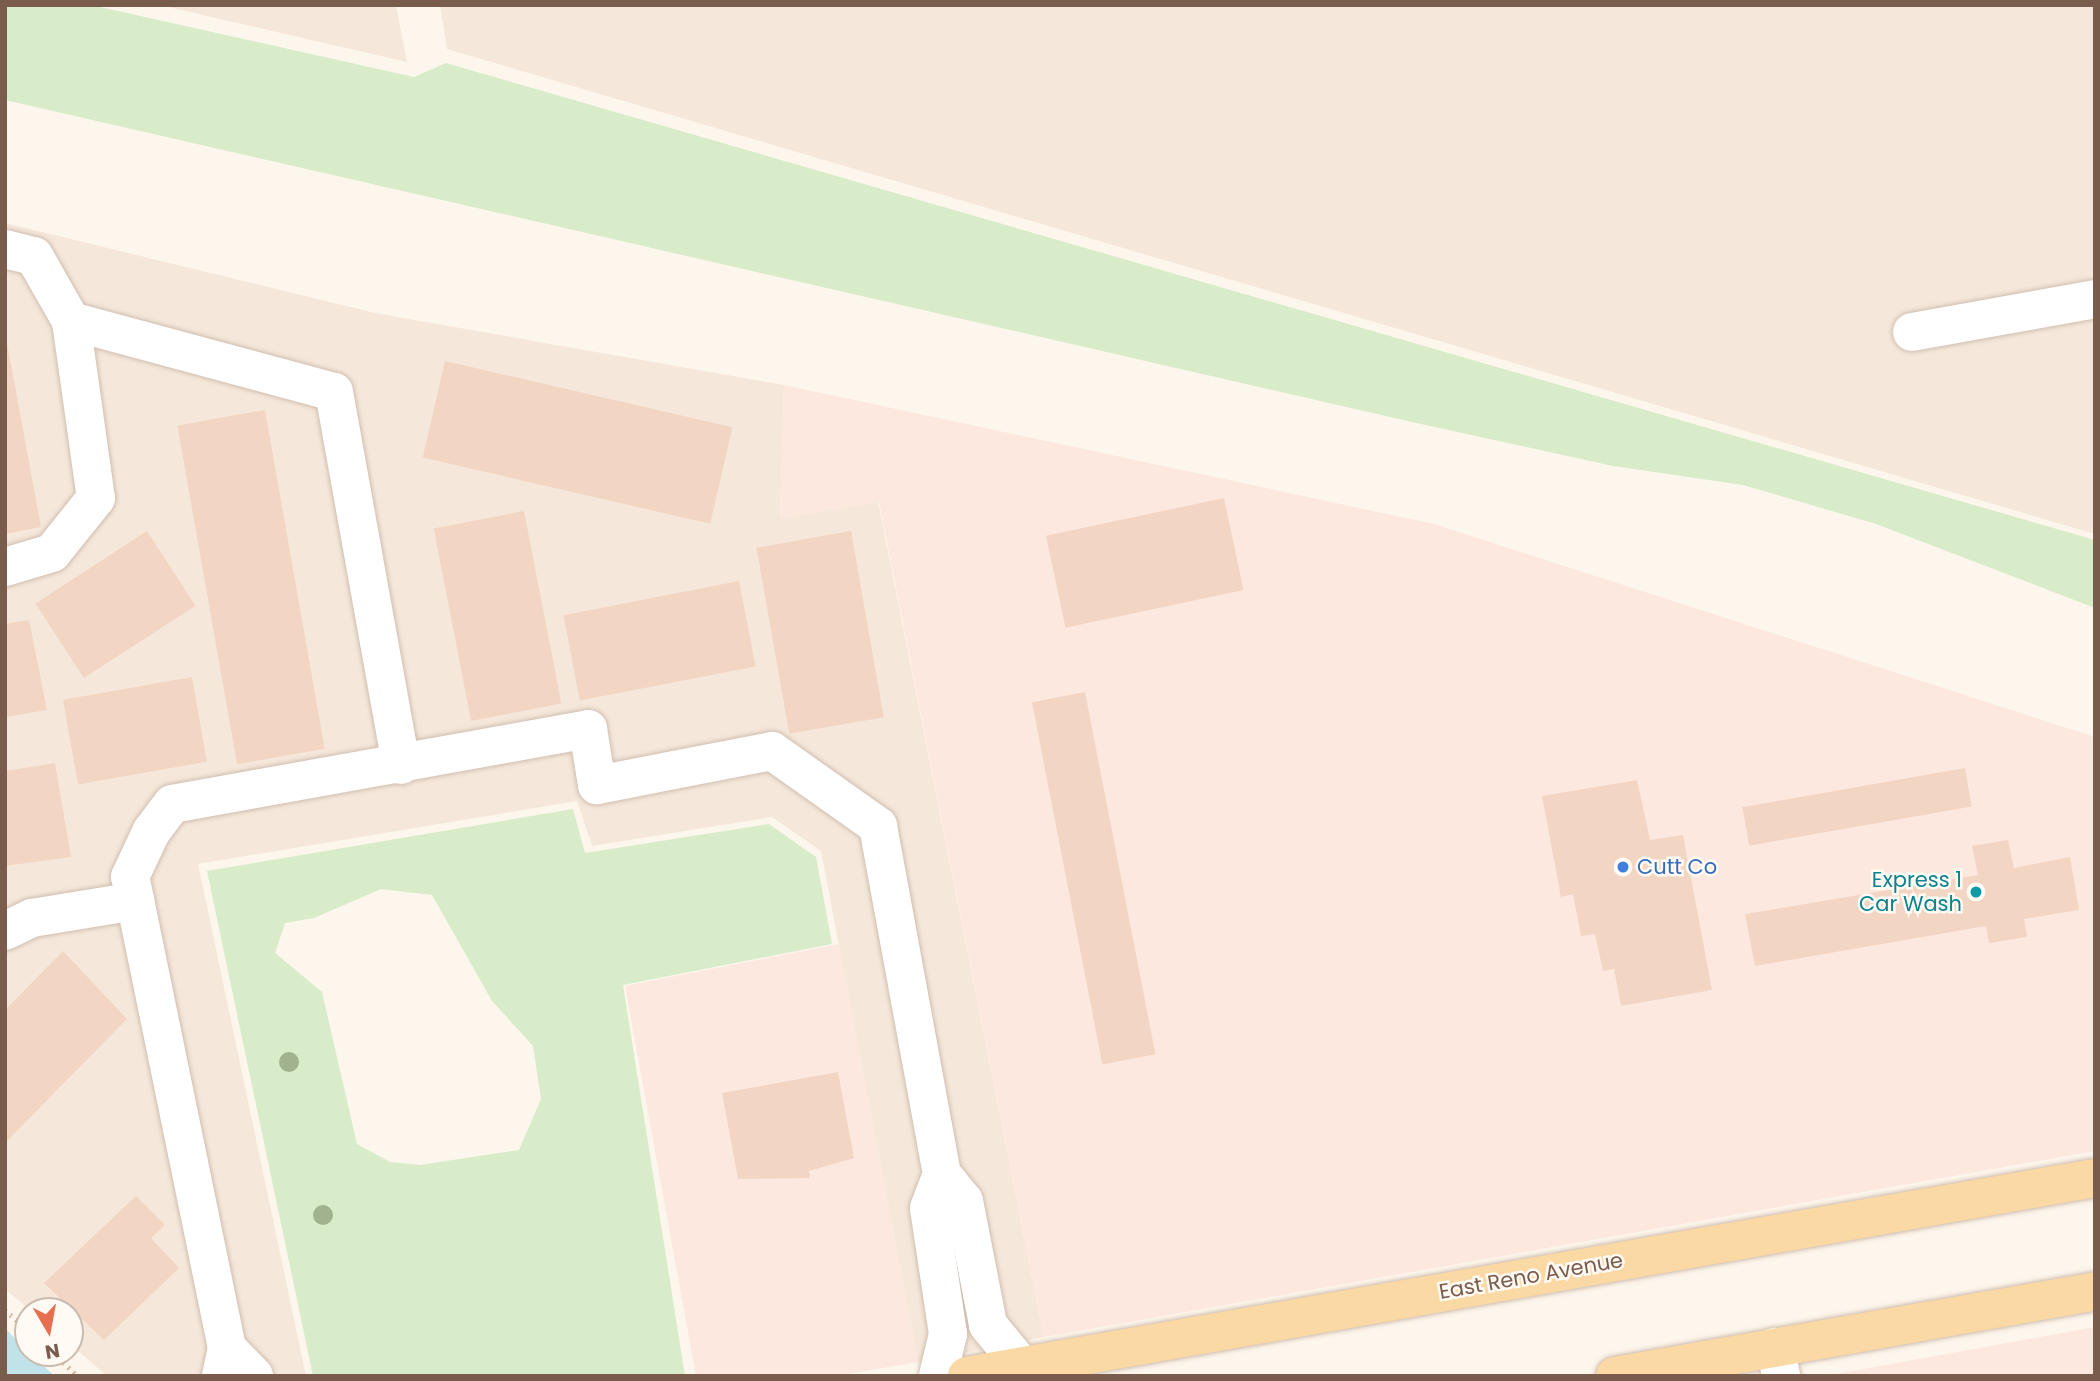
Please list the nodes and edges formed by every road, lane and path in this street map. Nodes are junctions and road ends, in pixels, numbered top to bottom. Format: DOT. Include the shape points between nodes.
graph roads {
  1 [pos="5,248"];
  2 [pos="2095,299"];
  3 [pos="71,321"];
  4 [pos="1912,332"];
  5 [pos="5,567"];
  6 [pos="401,765"];
  7 [pos="136,901"];
  8 [pos="5,931"];
  9 [pos="942,1174"];
  10 [pos="2095,1178"];
  11 [pos="2095,1292"];
  12 [pos="1778,1361"];
  13 [pos="224,1362"];
  14 [pos="1022,1366"];
  15 [pos="1060,1367"];
  16 [pos="254,1376"];
  17 [pos="938,1376"];
  18 [pos="967,1376"];
  19 [pos="1615,1376"];
  1 -- 3 [label="street" via="34,256"];
  2 -- 4 [label="street"];
  3 -- 5 [label="street" via="96,498 52,553"];
  3 -- 6 [label="street" via="334,392"];
  6 -- 7 [label="street" via="172,804 130,877"];
  6 -- 9 [label="street" via="587,729 597,785 772,751 878,826"];
  7 -- 8 [label="street" via="32,918"];
  7 -- 13 [label="street"];
  9 -- 14 [label="street" via="964,1201 988,1325"];
  9 -- 17 [label="street" via="929,1208 948,1334"];
  10 -- 15 [label="main road, East Reno Avenue"];
  11 -- 12 [label="main road"];
  12 -- 19 [label="main road"];
  13 -- 16 [label="street"];
  14 -- 15 [label="main road, East Reno Avenue"];
  14 -- 18 [label="main road, East Reno Avenue"];
}
